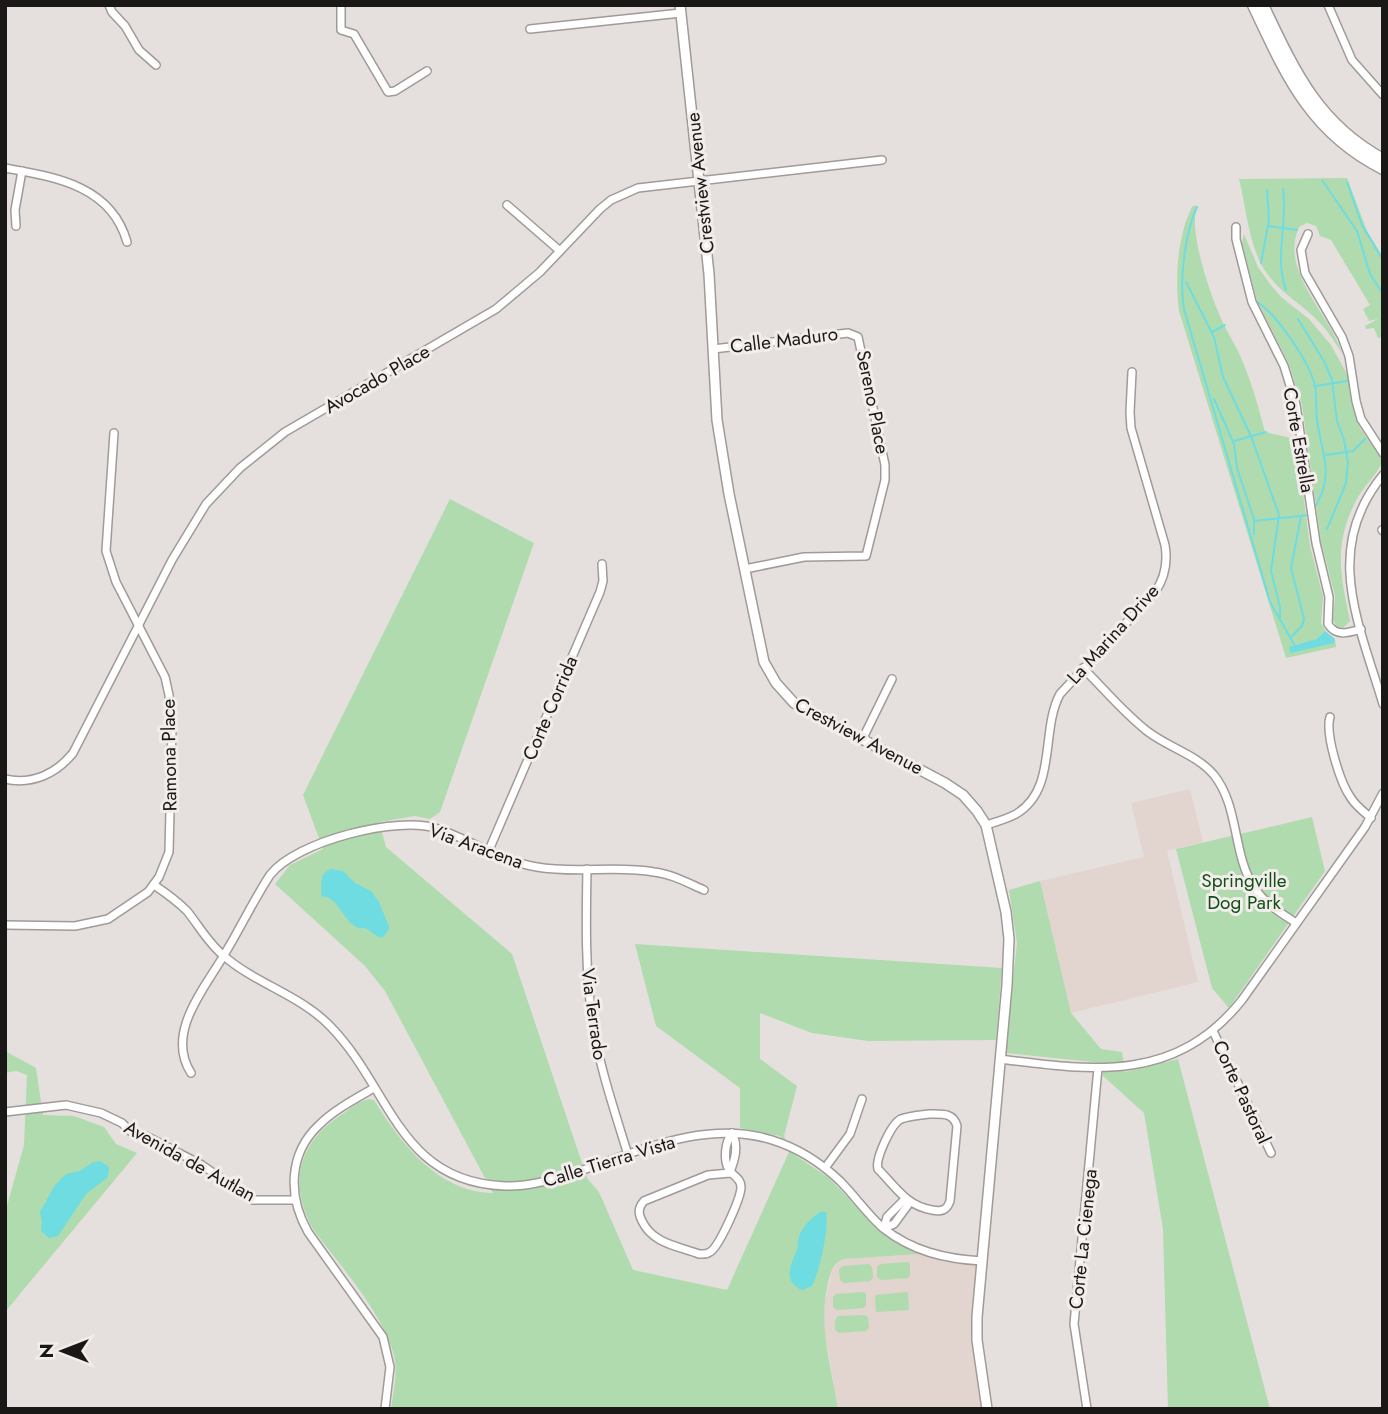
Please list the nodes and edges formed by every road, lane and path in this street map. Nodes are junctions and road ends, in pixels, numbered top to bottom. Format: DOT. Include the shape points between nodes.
graph roads {
  1 [pos="109,5"];
  2 [pos="341,5"];
  3 [pos="1253,5"];
  4 [pos="1264,5"];
  5 [pos="1328,5"];
  6 [pos="681,9"];
  7 [pos="530,29"];
  8 [pos="156,65"];
  9 [pos="427,71"];
  10 [pos="1383,95"];
  11 [pos="1383,159"];
  12 [pos="882,160"];
  13 [pos="5,168"];
  14 [pos="1383,169"];
  15 [pos="22,171"];
  16 [pos="699,181"];
  17 [pos="507,205"];
  18 [pos="16,226"];
  19 [pos="1236,226"];
  20 [pos="1308,234"];
  21 [pos="127,242"];
  22 [pos="560,251"];
  23 [pos="855,335"];
  24 [pos="713,349"];
  25 [pos="1132,372"];
  26 [pos="114,433"];
  27 [pos="1383,453"];
  28 [pos="1383,475"];
  29 [pos="602,564"];
  30 [pos="745,569"];
  31 [pos="138,624"];
  32 [pos="1361,629"];
  33 [pos="1083,668"];
  34 [pos="892,679"];
  35 [pos="1381,693"];
  36 [pos="1383,704"];
  37 [pos="1330,717"];
  38 [pos="863,738"];
  39 [pos="5,779"];
  40 [pos="1383,793"];
  41 [pos="1371,818"];
  42 [pos="986,825"];
  43 [pos="489,850"];
  44 [pos="587,869"];
  45 [pos="154,885"];
  46 [pos="704,890"];
  47 [pos="1296,923"];
  48 [pos="5,925"];
  49 [pos="224,957"];
  50 [pos="1213,1031"];
  51 [pos="1000,1059"];
  52 [pos="1098,1068"];
  53 [pos="191,1073"];
  54 [pos="374,1088"];
  55 [pos="862,1099"];
  56 [pos="5,1112"];
  57 [pos="732,1133"];
  58 [pos="1272,1153"];
  59 [pos="628,1154"];
  60 [pos="825,1168"];
  61 [pos="730,1172"];
  62 [pos="295,1200"];
  63 [pos="908,1201"];
  64 [pos="884,1228"];
  65 [pos="982,1261"];
  66 [pos="385,1409"];
  67 [pos="986,1409"];
  68 [pos="1087,1409"];
  1 -- 8 [label="street" via="139,50"];
  2 -- 9 [label="street" via="341,30 354,34 388,92"];
  3 -- 14 [label="main road" via="1307,108 1335,138"];
  4 -- 11 [label="main road" via="1294,70 1316,103 1343,132"];
  5 -- 10 [label="street" via="1352,60"];
  6 -- 7 [label="street"];
  6 -- 16 [label="street, Crestview Avenue"];
  12 -- 16 [label="street, Avocado Place"];
  13 -- 15 [label="street"];
  15 -- 18 [label="street"];
  15 -- 21 [label="street" via="59,178 90,193 115,218"];
  16 -- 22 [label="street, Avocado Place" via="625,192 600,209"];
  16 -- 24 [label="street, Crestview Avenue"];
  17 -- 22 [label="street"];
  19 -- 32 [label="street, Corte Estrella" via="1249,293 1297,405 1316,543 1329,597 1328,624 1341,634"];
  20 -- 27 [label="street" via="1301,250 1305,273 1342,337 1361,419"];
  22 -- 31 [label="street, Avocado Place" via="496,309 255,454 206,504"];
  23 -- 24 [label="street, Calle Maduro" via="848,332"];
  23 -- 30 [label="street, Sereno Place" via="861,343 885,465 867,554 804,557"];
  24 -- 30 [label="street, Crestview Avenue" via="717,420"];
  25 -- 33 [label="street, La Marina Drive" via="1131,428 1165,545 1166,567 1155,592"];
  26 -- 31 [label="street, Ramona Place" via="106,551"];
  28 -- 32 [label="street" via="1359,513 1349,547 1349,581"];
  29 -- 43 [label="street, Corte Corrida" via="600,592"];
  30 -- 38 [label="street, Crestview Avenue" via="762,654 776,684 802,708"];
  31 -- 39 [label="street, Avocado Place" via="69,758 38,778"];
  31 -- 45 [label="street, Ramona Place" via="164,677 172,721 170,842"];
  32 -- 35 [label="street"];
  33 -- 42 [label="street, La Marina Drive" via="1054,707 1042,779 1034,798 1013,816"];
  33 -- 47 [label="street" via="1147,731 1211,772 1228,801 1251,882 1269,904"];
  34 -- 38 [label="street"];
  35 -- 36 [label="street"];
  37 -- 41 [label="street" via="1328,730 1343,785"];
  38 -- 42 [label="street, Crestview Avenue" via="955,789"];
  40 -- 41 [label="street"];
  41 -- 47 [label="street"];
  42 -- 51 [label="street, Crestview Avenue" via="1009,939"];
  43 -- 44 [label="street, Via Aracena" via="540,868"];
  43 -- 49 [label="street, Via Aracena" via="436,828 411,825 304,849 270,875"];
  44 -- 46 [label="street, Via Aracena" via="655,872"];
  44 -- 59 [label="street, Via Terrado" via="586,961 593,1026"];
  45 -- 48 [label="street, Ramona Place" via="143,897 102,921 75,926"];
  45 -- 49 [label="street, Calle Tierra Vista" via="186,910"];
  47 -- 50 [label="street" via="1242,1000"];
  49 -- 53 [label="street, Via Aracena" via="187,1019 184,1049"];
  49 -- 54 [label="street, Calle Tierra Vista" via="321,1017 342,1039"];
  50 -- 52 [label="street" via="1163,1059"];
  50 -- 58 [label="street, Corte Pastoral"];
  51 -- 52 [label="street"];
  51 -- 65 [label="street, Crestview Avenue"];
  52 -- 68 [label="street, Corte La Cienega" via="1074,1324"];
  54 -- 59 [label="street, Calle Tierra Vista" via="420,1152 446,1171 477,1183 504,1186 549,1181"];
  54 -- 62 [label="street" via="327,1118 309,1136 295,1167"];
  55 -- 60 [label="street" via="850,1134"];
  56 -- 62 [label="street, Avenida de Autlan" via="66,1105 101,1113 202,1165 252,1200"];
  57 -- 59 [label="street, Calle Tierra Vista" via="692,1136"];
  57 -- 60 [label="street, Calle Tierra Vista" via="783,1144"];
  57 -- 61 [label="street" via="726,1146"];
  60 -- 64 [label="street, Calle Tierra Vista"];
  61 -- 61 [label="street" via="708,1175 644,1201 639,1214 648,1232 699,1254 712,1251 740,1191 738,1178"];
  62 -- 66 [label="street" via="308,1232 383,1337 390,1367"];
  63 -- 63 [label="street" via="878,1168 879,1154 901,1119 950,1116 957,1126 949,1205 937,1211"];
  63 -- 64 [label="street" via="894,1224"];
  64 -- 65 [label="street, Calle Tierra Vista" via="930,1254"];
  65 -- 67 [label="street, Crestview Avenue" via="977,1327"];
}
